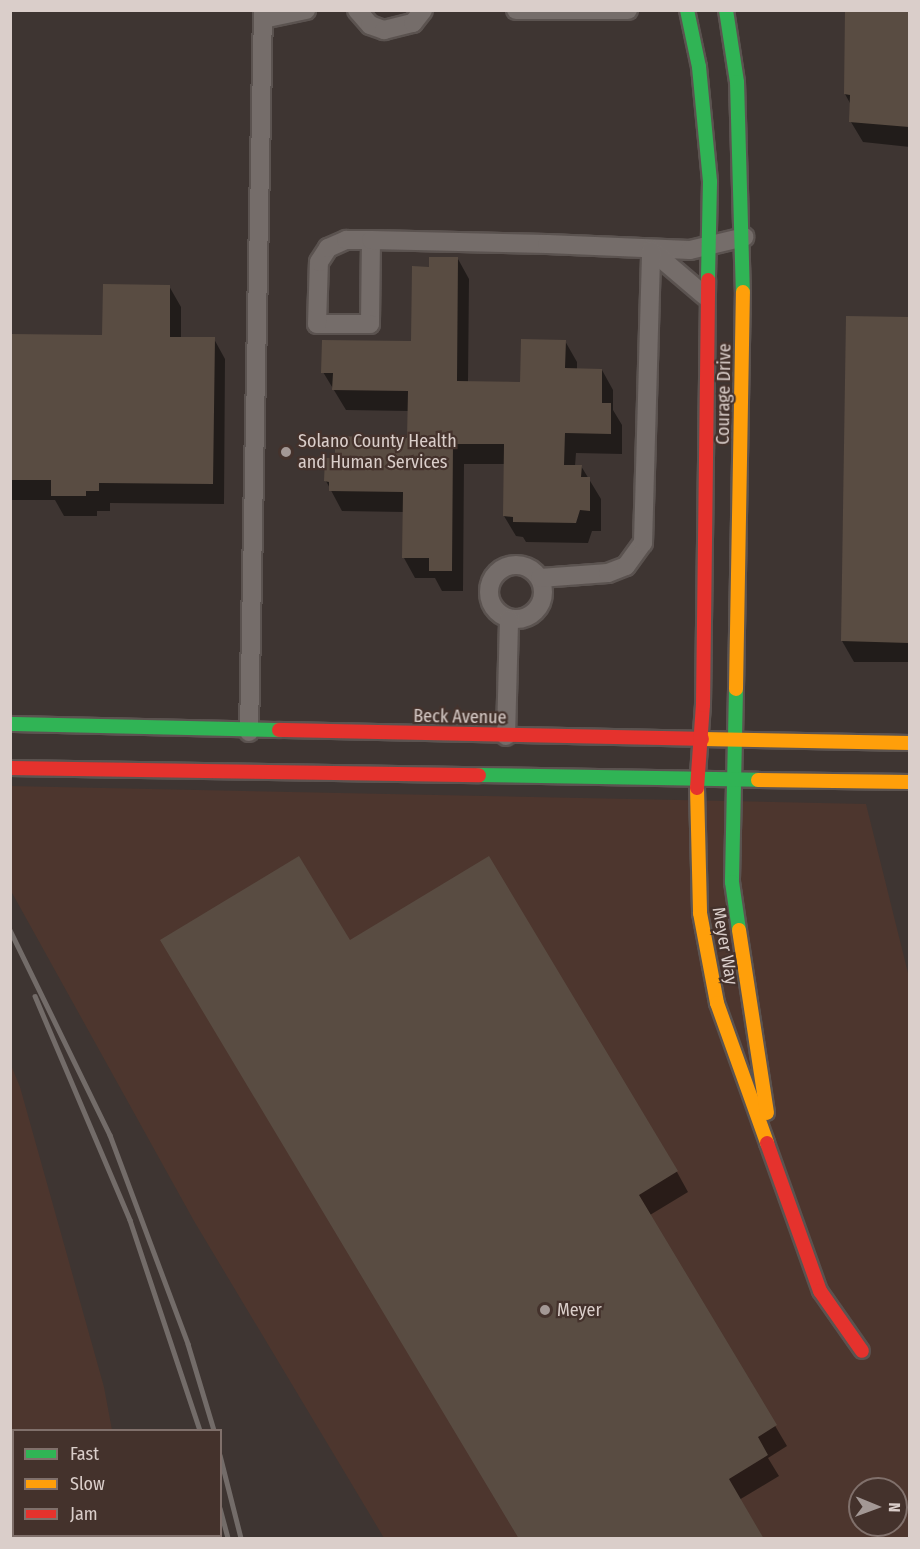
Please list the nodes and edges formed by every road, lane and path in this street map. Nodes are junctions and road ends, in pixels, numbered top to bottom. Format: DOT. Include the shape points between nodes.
graph roads {
  1 [pos="306,10"];
  2 [pos="357,10"];
  3 [pos="423,10"];
  4 [pos="516,10"];
  5 [pos="627,10"];
  6 [pos="687,10"];
  7 [pos="726,10"];
  8 [pos="263,14"];
  9 [pos="744,237"];
  10 [pos="370,240"];
  11 [pos="709,246"];
  12 [pos="651,250"];
  13 [pos="705,296"];
  14 [pos="540,578"];
  15 [pos="509,619"];
  16 [pos="10,724"];
  17 [pos="249,732"];
  18 [pos="506,736"];
  19 [pos="700,739"];
  20 [pos="735,740"];
  21 [pos="909,743"];
  22 [pos="10,768"];
  23 [pos="698,778"];
  24 [pos="733,779"];
  25 [pos="909,782"];
  26 [pos="771,1149"];
  27 [pos="862,1351"];
  1 -- 8 [label="street"];
  2 -- 3 [label="street" via="370,25 384,30 413,22"];
  4 -- 5 [label="street"];
  6 -- 11 [label="street, Courage Drive" via="699,67 710,182"];
  7 -- 9 [label="street, Courage Drive" via="738,82"];
  8 -- 17 [label="street"];
  9 -- 11 [label="street"];
  9 -- 20 [label="street, Courage Drive"];
  10 -- 10 [label="street" via="346,240 328,248 319,262 317,324 370,324"];
  10 -- 12 [label="street"];
  11 -- 12 [label="street"];
  11 -- 13 [label="street, Courage Drive"];
  12 -- 13 [label="street"];
  12 -- 14 [label="street" via="643,543 626,566 608,573"];
  13 -- 19 [label="street, Courage Drive" via="706,526"];
  14 -- 15 [label="street" via="544,596 535,612 518,620"];
  14 -- 15 [label="street" via="519,564 496,573 489,598 497,611"];
  15 -- 18 [label="street"];
  16 -- 17 [label="street, Beck Avenue"];
  17 -- 18 [label="street, Beck Avenue"];
  18 -- 19 [label="street, Beck Avenue"];
  19 -- 20 [label="street, Beck Avenue"];
  19 -- 23 [label="street, Meyer Way"];
  20 -- 21 [label="street, Beck Avenue"];
  20 -- 24 [label="street, Courage Drive"];
  22 -- 23 [label="street"];
  23 -- 24 [label="street"];
  23 -- 26 [label="street, Meyer Way" via="696,871 706,959 728,1037"];
  24 -- 25 [label="street"];
  24 -- 26 [label="street, Meyer Way" via="732,882"];
  26 -- 27 [label="street, Meyer Way" via="820,1291"];
}
